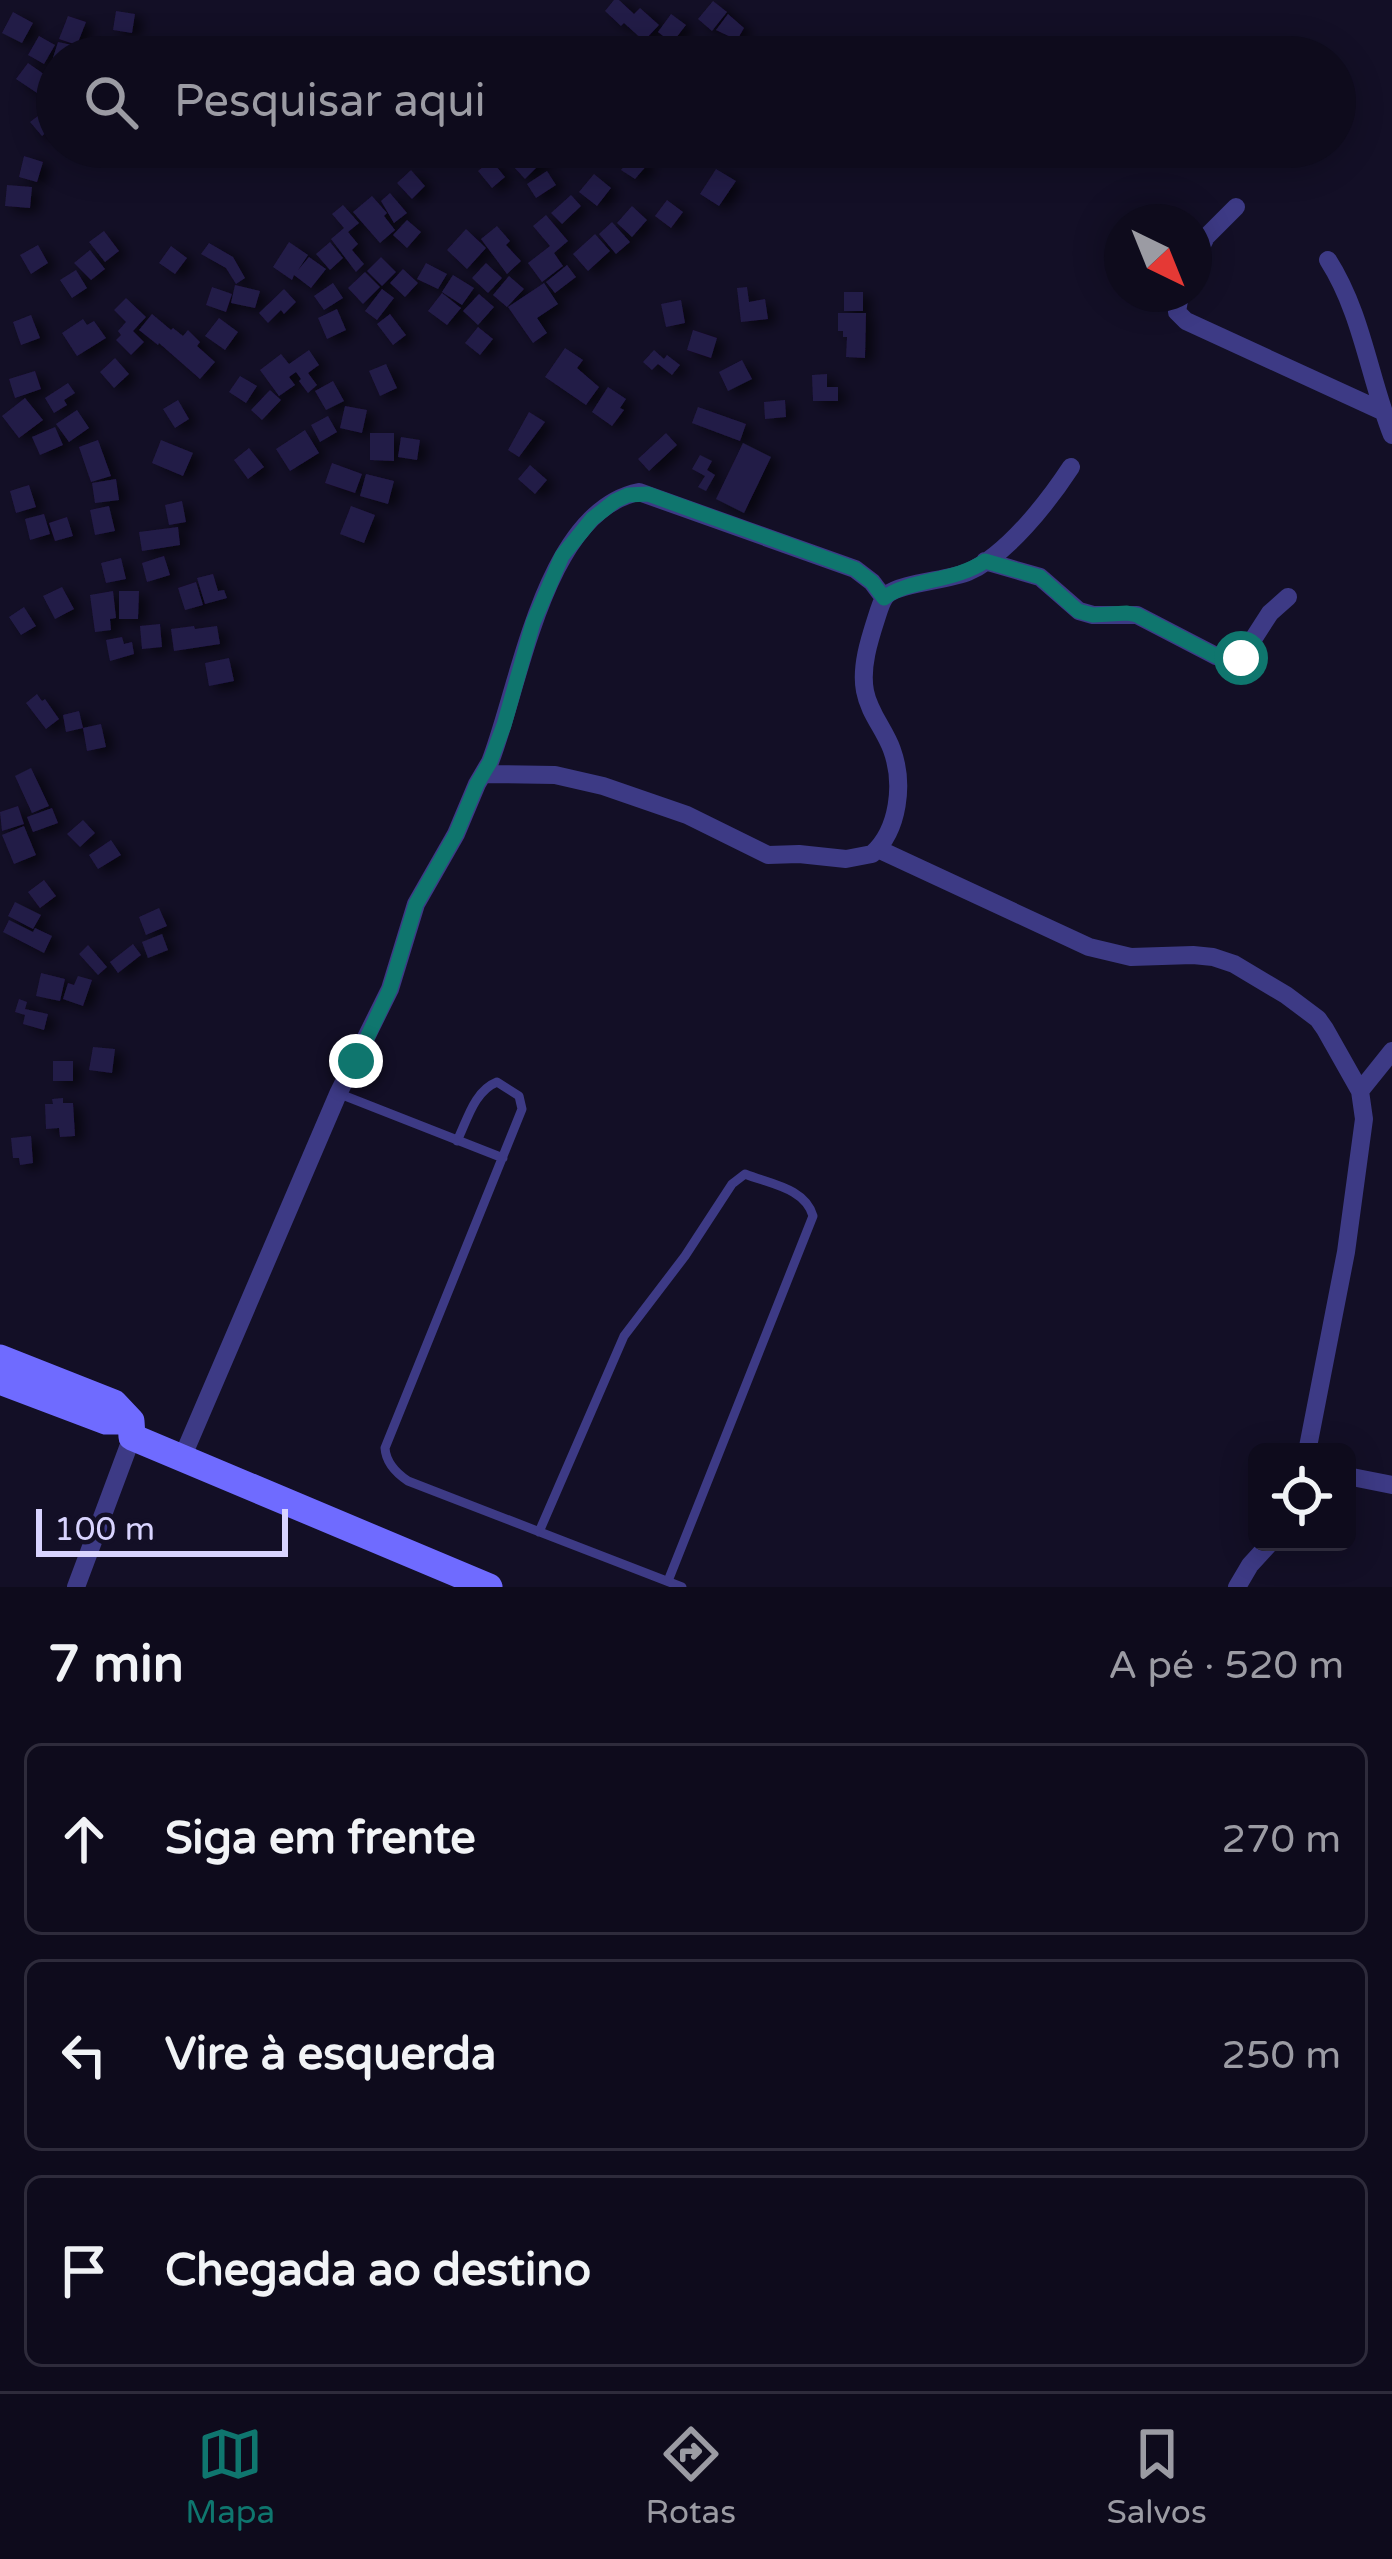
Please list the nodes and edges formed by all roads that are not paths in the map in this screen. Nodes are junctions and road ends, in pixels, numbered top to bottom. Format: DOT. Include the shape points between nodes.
graph roads {
  1 [pos="1236,207"];
  2 [pos="1212,231"];
  3 [pos="1328,260"];
  4 [pos="1177,312"];
  5 [pos="1382,411"];
  6 [pos="1392,435"];
  7 [pos="1071,467"];
  8 [pos="985,561"];
  9 [pos="1288,597"];
  10 [pos="884,598"];
  11 [pos="484,774"];
  12 [pos="878,849"];
  13 [pos="1392,1051"];
  14 [pos="1360,1091"];
  15 [pos="338,1094"];
  16 [pos="457,1141"];
  17 [pos="502,1158"];
  18 [pos="0,1358"];
  19 [pos="0,1381"];
  20 [pos="132,1429"];
  21 [pos="1308,1443"];
  22 [pos="182,1458"];
  23 [pos="1356,1478"];
  24 [pos="1392,1485"];
  25 [pos="539,1532"];
  26 [pos="1263,1551"];
  27 [pos="668,1581"];
  28 [pos="76,1587"];
  29 [pos="488,1587"];
  30 [pos="682,1587"];
  31 [pos="1237,1587"];
  1 -- 2 [label="street"];
  3 -- 5 [label="street" via="1352,305"];
  4 -- 5 [label="street"];
  5 -- 6 [label="street"];
  7 -- 8 [label="street" via="1038,513"];
  8 -- 9 [label="street" via="1040,577 1078,611 1137,615 1232,661"];
  8 -- 10 [label="street"];
  10 -- 11 [label="street" via="855,569 648,494 628,495 592,519 562,556"];
  10 -- 12 [label="street" via="864,676 895,762 895,815"];
  11 -- 12 [label="street" via="603,785 769,855 846,859"];
  11 -- 15 [label="street" via="416,904 390,989"];
  12 -- 14 [label="street" via="1089,947 1234,964 1318,1019"];
  13 -- 14 [label="street"];
  14 -- 21 [label="street" via="1352,1210"];
  15 -- 16 [label="lane"];
  15 -- 22 [label="street"];
  16 -- 17 [label="lane"];
  16 -- 17 [label="lane" via="479,1095 503,1084 522,1108"];
  17 -- 25 [label="lane" via="385,1448 408,1481"];
  18 -- 20 [label="street" via="114,1403"];
  19 -- 20 [label="street"];
  20 -- 22 [label="street"];
  20 -- 28 [label="street"];
  22 -- 29 [label="street"];
  23 -- 24 [label="street"];
  25 -- 27 [label="lane"];
  25 -- 27 [label="lane" via="624,1336 732,1184 745,1174 799,1194 813,1216"];
  26 -- 31 [label="street"];
  27 -- 30 [label="lane"];
}
